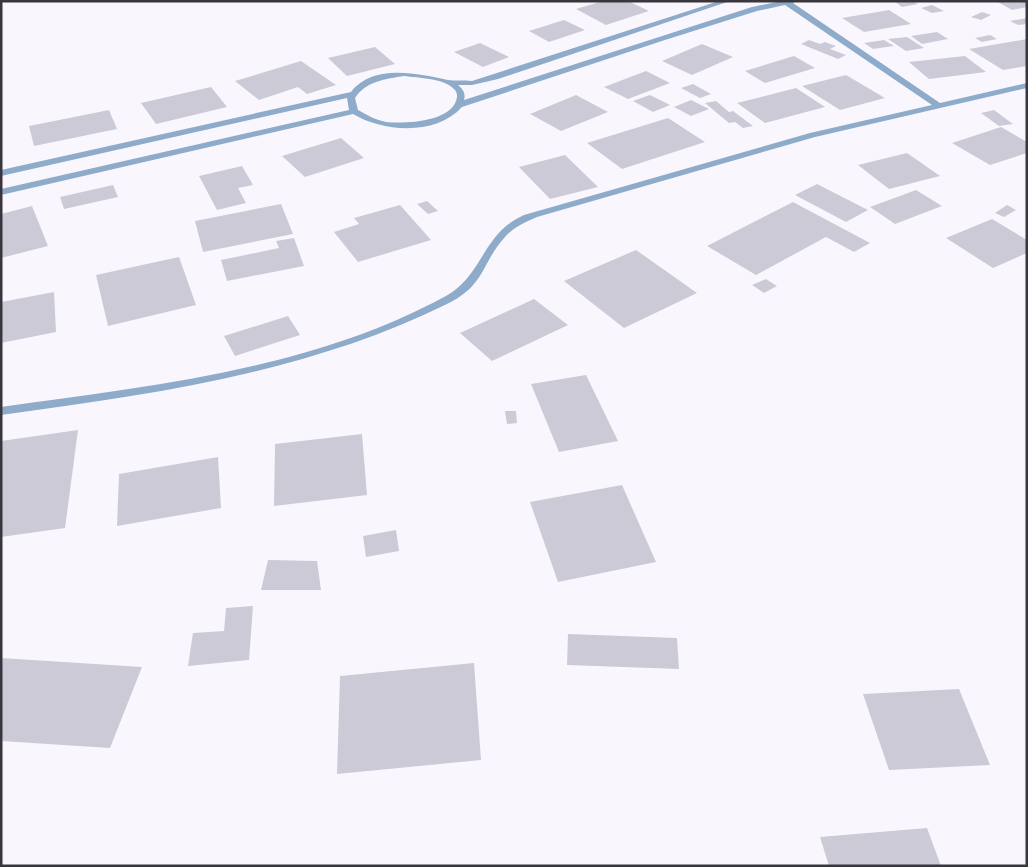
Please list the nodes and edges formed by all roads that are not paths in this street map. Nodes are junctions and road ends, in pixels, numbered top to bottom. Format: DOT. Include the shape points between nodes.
graph roads {
  1 [pos="726,1"];
  2 [pos="789,2"];
  3 [pos="770,3"];
  4 [pos="642,28"];
  5 [pos="617,36"];
  6 [pos="662,38"];
  7 [pos="636,47"];
  8 [pos="449,82"];
  9 [pos="1027,86"];
  10 [pos="353,94"];
  11 [pos="938,104"];
  12 [pos="459,105"];
  13 [pos="354,111"];
  14 [pos="169,135"];
  15 [pos="120,146"];
  16 [pos="179,152"];
  17 [pos="130,164"];
  18 [pos="1,173"];
  19 [pos="1,192"];
  20 [pos="1,411"];
  1 -- 4 [label="street"];
  2 -- 3 [label="street"];
  2 -- 11 [label="street"];
  3 -- 6 [label="street"];
  4 -- 5 [label="street"];
  4 -- 6 [label="street"];
  5 -- 7 [label="street"];
  5 -- 8 [label="street" via="472,84"];
  6 -- 7 [label="street"];
  7 -- 12 [label="street"];
  8 -- 10 [label="street" via="421,75 388,76 361,87"];
  8 -- 12 [label="street" via="458,89"];
  9 -- 11 [label="street"];
  10 -- 13 [label="street" via="350,103"];
  10 -- 14 [label="street"];
  11 -- 20 [label="street" via="592,196 522,219 503,233 489,250 476,277 452,298 361,339 188,384"];
  12 -- 13 [label="street" via="436,120 418,124 380,123"];
  13 -- 16 [label="street"];
  14 -- 15 [label="street"];
  14 -- 16 [label="street"];
  15 -- 17 [label="street"];
  15 -- 18 [label="street"];
  16 -- 17 [label="street"];
  17 -- 19 [label="street"];
}
